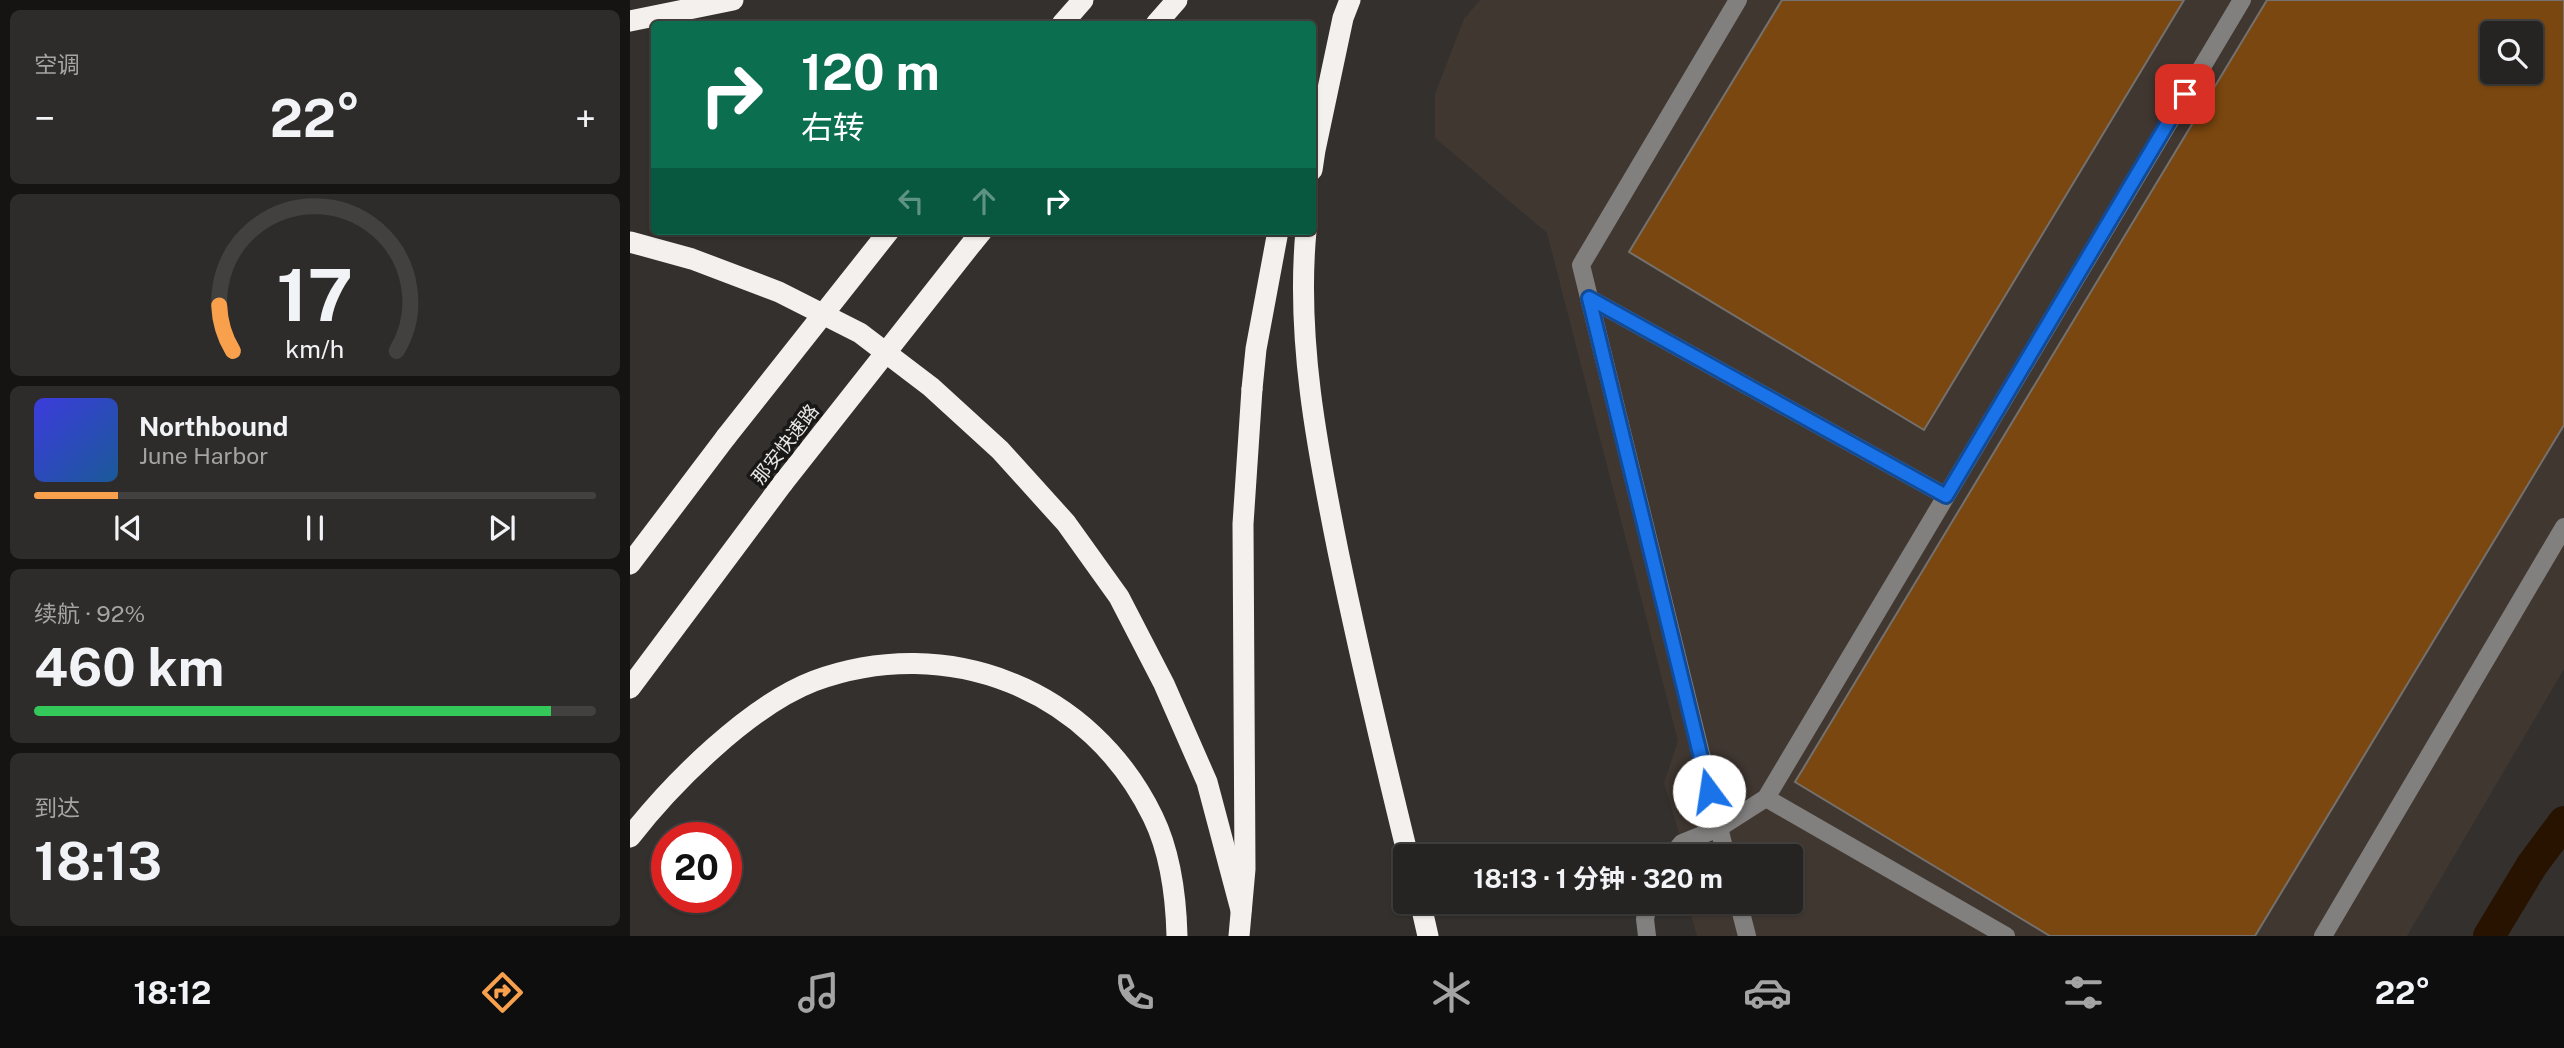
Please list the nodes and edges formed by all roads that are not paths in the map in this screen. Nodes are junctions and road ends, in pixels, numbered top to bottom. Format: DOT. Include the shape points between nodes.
graph roads {
  1 [pos="732,0"];
  2 [pos="1083,0"];
  3 [pos="1177,0"];
  4 [pos="1738,0"];
  5 [pos="2242,0"];
  6 [pos="630,9"];
  7 [pos="1347,9"];
  8 [pos="630,21"];
  9 [pos="1065,21"];
  10 [pos="1159,21"];
  11 [pos="1316,95"];
  12 [pos="1316,146"];
  13 [pos="887,235"];
  14 [pos="1277,235"];
  15 [pos="1307,235"];
  16 [pos="977,236"];
  17 [pos="630,242"];
  18 [pos="1589,298"];
  19 [pos="1946,496"];
  20 [pos="2564,527"];
  21 [pos="630,564"];
  22 [pos="630,688"];
  23 [pos="1766,798"];
  24 [pos="1719,828"];
  25 [pos="630,837"];
  26 [pos="1405,844"];
  27 [pos="1681,844"];
  28 [pos="1723,844"];
  29 [pos="1423,914"];
  30 [pos="1646,914"];
  31 [pos="1741,914"];
  32 [pos="1177,936"];
  33 [pos="1239,936"];
  34 [pos="1248,936"];
  35 [pos="1428,936"];
  36 [pos="1647,936"];
  37 [pos="1747,936"];
  38 [pos="2006,936"];
  39 [pos="2323,936"];
  1 -- 6 [label="highway"];
  1 -- 8 [label="highway"];
  2 -- 9 [label="highway"];
  3 -- 10 [label="highway"];
  4 -- 18 [label="street" via="1581,265"];
  5 -- 19 [label="street"];
  7 -- 11 [label="highway"];
  7 -- 12 [label="highway"];
  13 -- 21 [label="highway, bridge"];
  14 -- 33 [label="highway, bridge" via="1256,349 1243,524 1245,869"];
  15 -- 26 [label="highway" via="1305,341 1321,465 1364,678"];
  16 -- 22 [label="highway, 那安快速路, bridge"];
  17 -- 34 [label="highway" via="692,259 779,292 860,333 941,396 1000,450 1058,514 1119,597 1164,684 1207,782"];
  18 -- 19 [label="street"];
  18 -- 24 [label="street"];
  19 -- 23 [label="street"];
  20 -- 39 [label="street"];
  23 -- 24 [label="street"];
  23 -- 38 [label="street"];
  24 -- 27 [label="street"];
  24 -- 28 [label="street"];
  25 -- 32 [label="highway" via="713,748 777,700 812,682 890,664 970,669 1044,698 1109,750 1154,819 1168,859"];
  29 -- 35 [label="highway"];
  30 -- 36 [label="street"];
  31 -- 37 [label="street"];
}
